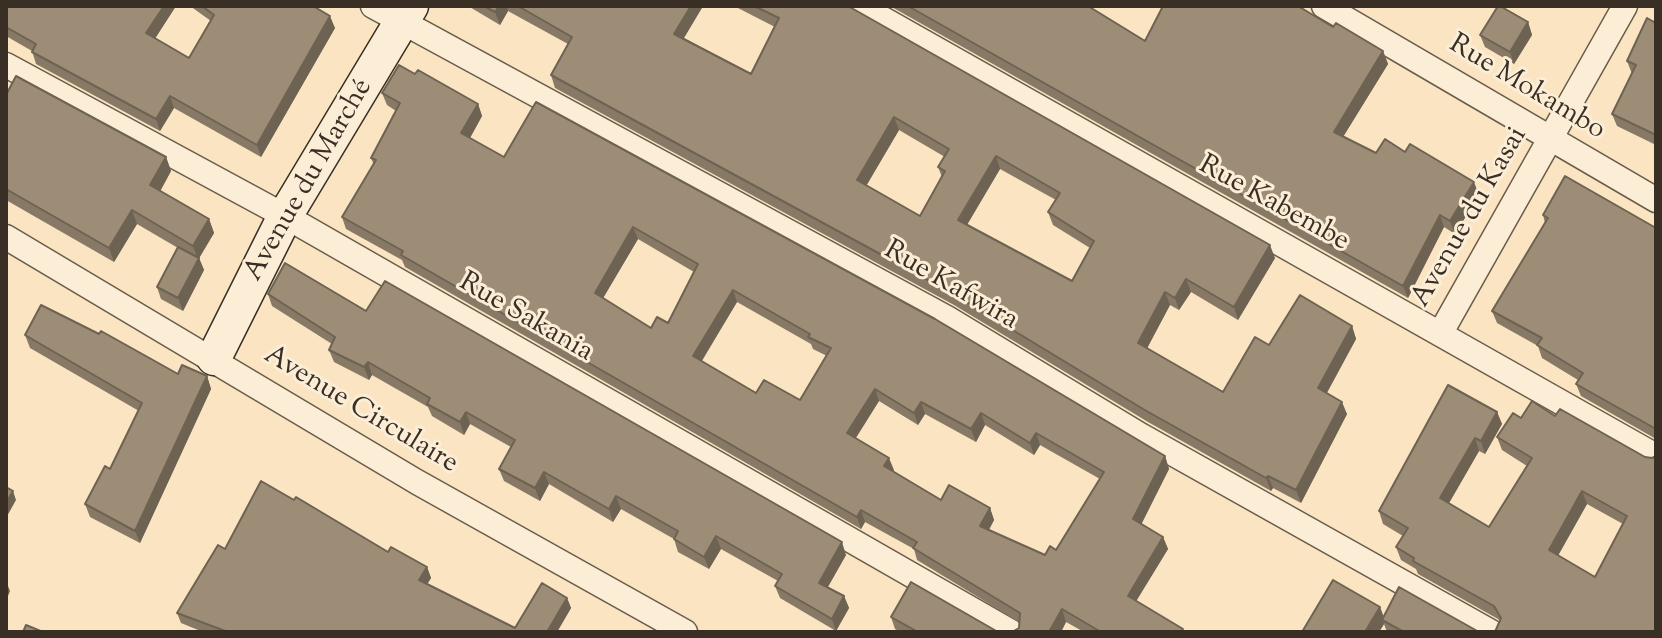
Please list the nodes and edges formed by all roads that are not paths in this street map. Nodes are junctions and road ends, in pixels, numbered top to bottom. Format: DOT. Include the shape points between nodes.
graph roads {
  1 [pos="860,6"];
  2 [pos="1324,6"];
  3 [pos="1625,6"];
  4 [pos="395,11"];
  5 [pos="6,65"];
  6 [pos="1550,138"];
  7 [pos="1656,200"];
  8 [pos="285,216"];
  9 [pos="6,237"];
  10 [pos="1440,334"];
  11 [pos="214,358"];
  12 [pos="1656,456"];
  13 [pos="685,632"];
  14 [pos="1011,632"];
  15 [pos="1491,632"];
  1 -- 10 [label="street, Rue Kabembe"];
  2 -- 6 [label="street, Rue Mokambo"];
  3 -- 6 [label="street, Avenue du Kasai"];
  4 -- 8 [label="street, Avenue du Marché"];
  4 -- 15 [label="street, Rue Kafwira" via="947,318 1140,435"];
  5 -- 8 [label="street, Rue Sakania"];
  6 -- 7 [label="street, Rue Mokambo"];
  6 -- 10 [label="street, Avenue du Kasai"];
  8 -- 11 [label="street, Avenue du Marché"];
  8 -- 14 [label="street, Rue Sakania"];
  9 -- 11 [label="street, Avenue Circulaire"];
  10 -- 12 [label="street, Rue Kabembe"];
  11 -- 13 [label="street, Avenue Circulaire" via="417,482"];
}
